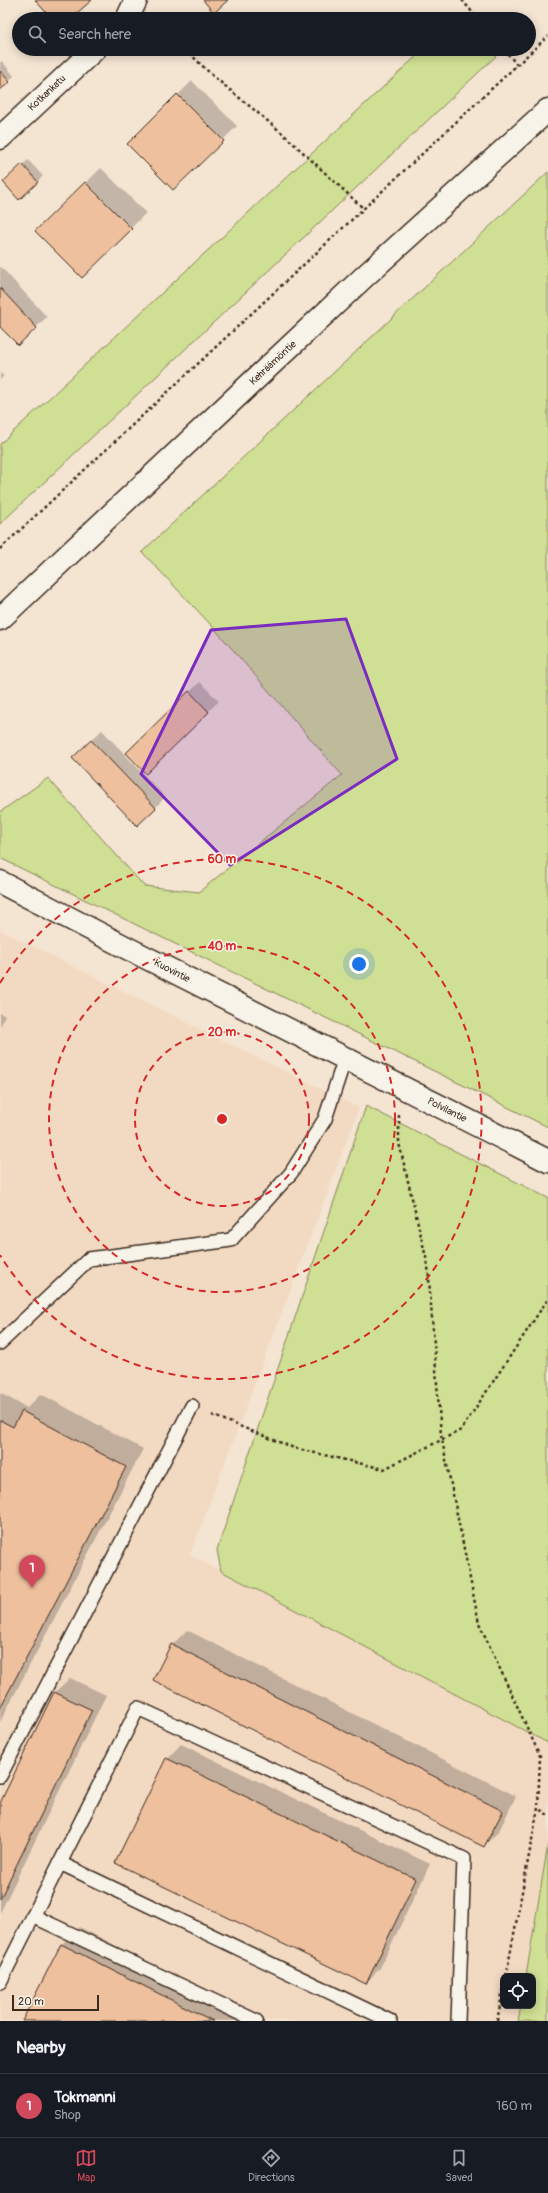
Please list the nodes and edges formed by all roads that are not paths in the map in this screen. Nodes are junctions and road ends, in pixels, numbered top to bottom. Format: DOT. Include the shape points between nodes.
graph roads {
  1 [pos="136,0"];
  2 [pos="130,12"];
  3 [pos="88,56"];
  4 [pos="548,110"];
  5 [pos="0,138"];
  6 [pos="0,619"];
  7 [pos="0,882"];
  8 [pos="345,1058"];
  9 [pos="548,1162"];
  10 [pos="0,1343"];
  11 [pos="192,1406"];
  12 [pos="0,1776"];
  13 [pos="60,1863"];
  14 [pos="33,1916"];
  15 [pos="0,1982"];
  16 [pos="256,2021"];
  17 [pos="390,2021"];
  18 [pos="458,2021"];
  1 -- 2 [label="street"];
  3 -- 5 [label="street, Kotkankatu"];
  4 -- 6 [label="street, Kehräämöntie" via="365,276"];
  7 -- 8 [label="street, Kuovintie"];
  8 -- 9 [label="street, Polvilantie"];
  8 -- 10 [label="lane" via="325,1119 313,1139 291,1173 231,1240 89,1259"];
  11 -- 12 [label="lane"];
  13 -- 14 [label="lane"];
  13 -- 17 [label="lane"];
  13 -- 18 [label="lane" via="138,1708 464,1859"];
  14 -- 15 [label="lane"];
  14 -- 16 [label="lane"];
}
